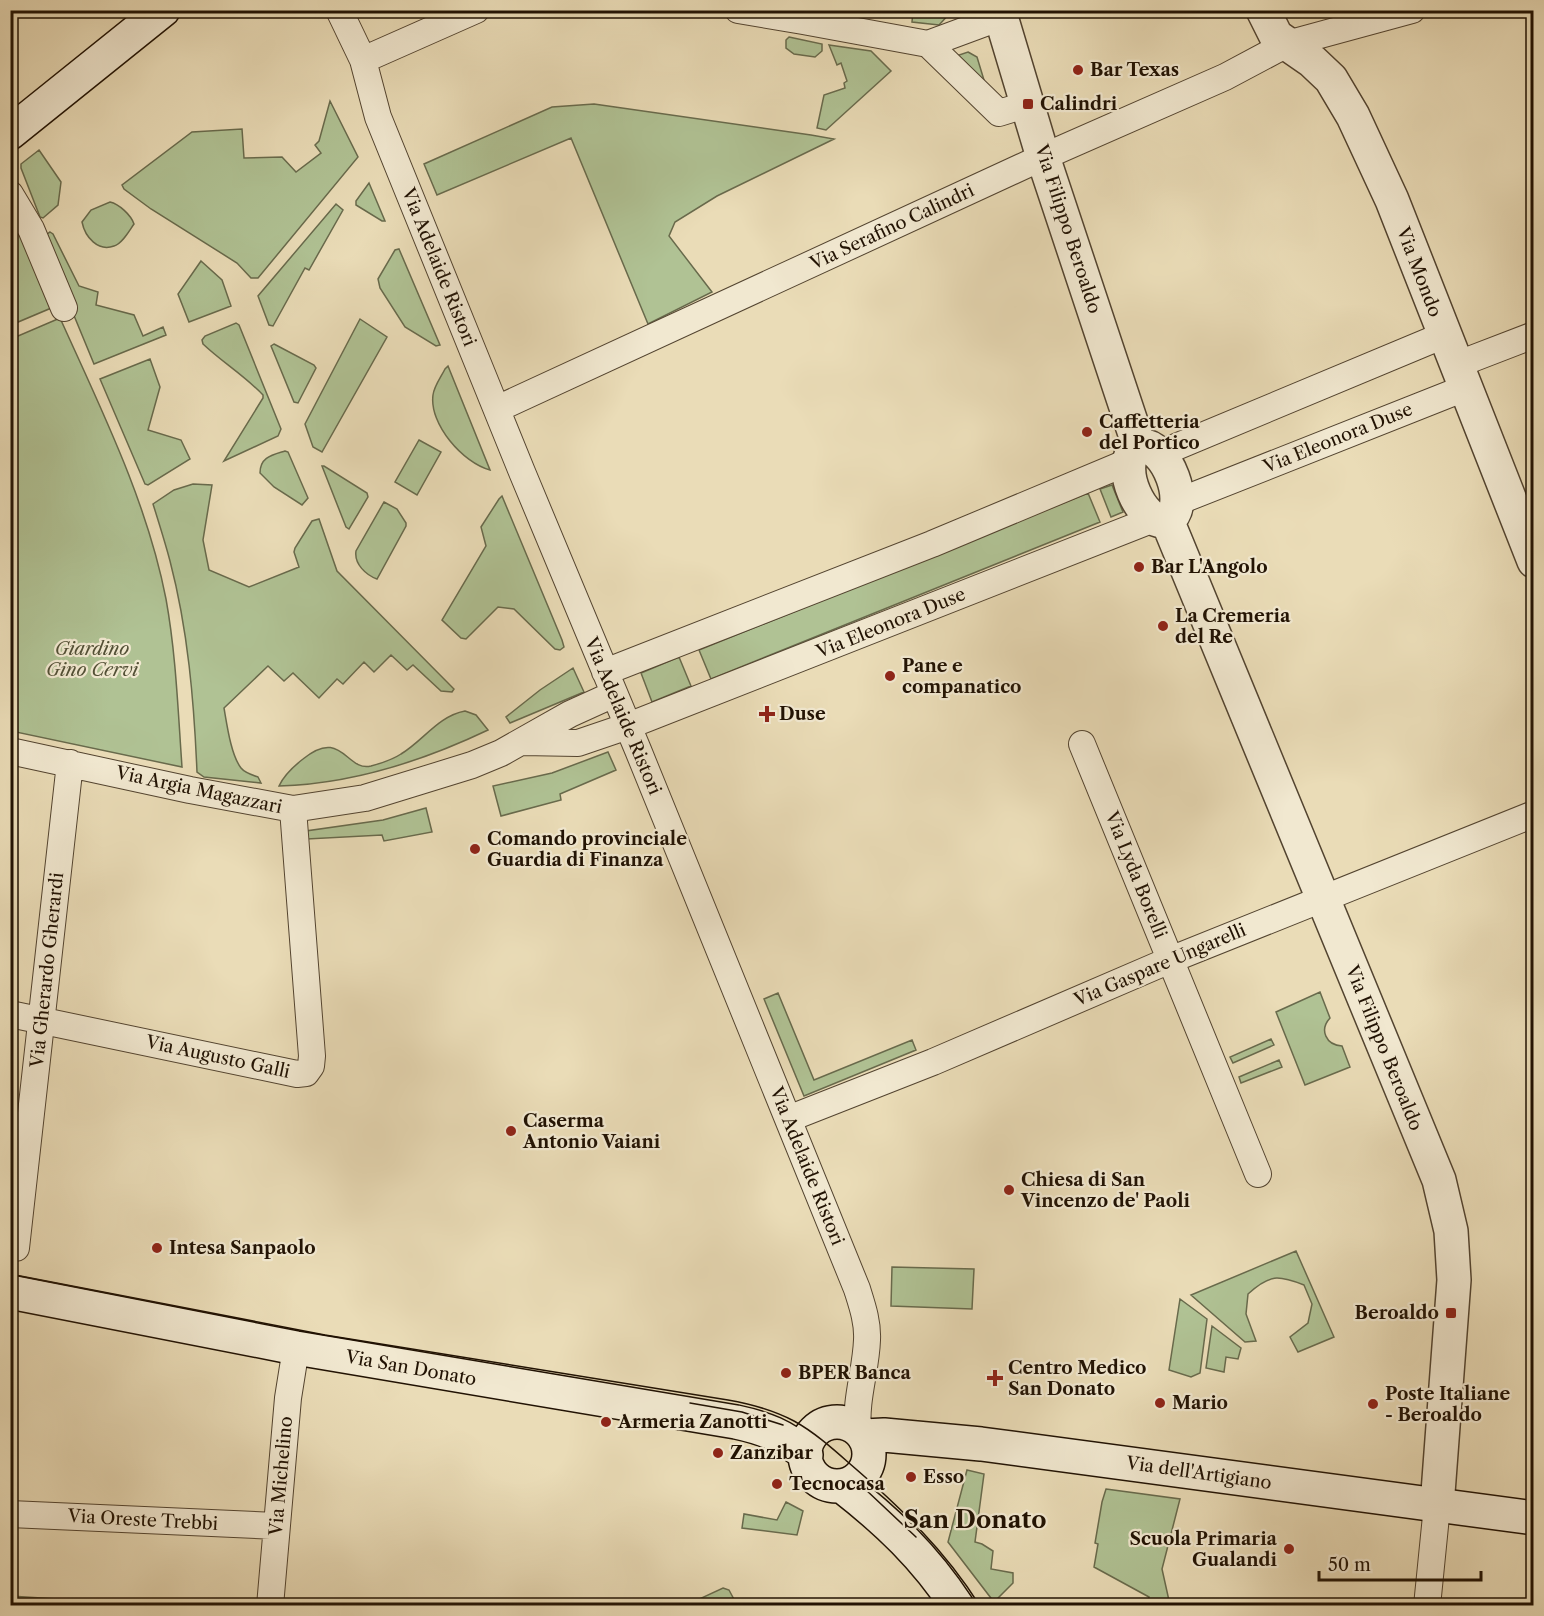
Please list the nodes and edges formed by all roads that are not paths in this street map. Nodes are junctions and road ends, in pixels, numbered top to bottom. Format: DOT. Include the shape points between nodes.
graph roads {
  1 [pos="163,10"];
  2 [pos="339,10"];
  3 [pos="476,10"];
  4 [pos="1263,10"];
  5 [pos="1412,10"];
  6 [pos="751,12"];
  7 [pos="1000,14"];
  8 [pos="928,44"];
  9 [pos="1287,44"];
  10 [pos="363,60"];
  11 [pos="1028,104"];
  12 [pos="10,133"];
  13 [pos="1043,157"];
  14 [pos="10,194"];
  15 [pos="64,308"];
  16 [pos="1533,334"];
  17 [pos="1444,335"];
  18 [pos="1461,376"];
  19 [pos="497,409"];
  20 [pos="1142,454"];
  21 [pos="1166,514"];
  22 [pos="1533,561"];
  23 [pos="610,683"];
  24 [pos="628,726"];
  25 [pos="522,742"];
  26 [pos="1082,744"];
  27 [pos="10,751"];
  28 [pos="70,763"];
  29 [pos="292,809"];
  30 [pos="1533,814"];
  31 [pos="1323,898"];
  32 [pos="1170,960"];
  33 [pos="10,1014"];
  34 [pos="41,1020"];
  35 [pos="788,1119"];
  36 [pos="1258,1174"];
  37 [pos="16,1248"];
  38 [pos="10,1292"];
  39 [pos="296,1347"];
  40 [pos="861,1433"];
  41 [pos="806,1455"];
  42 [pos="842,1486"];
  43 [pos="1437,1506"];
  44 [pos="10,1514"];
  45 [pos="1533,1518"];
  46 [pos="276,1526"];
  47 [pos="270,1605"];
  48 [pos="957,1605"];
  49 [pos="1427,1605"];
  1 -- 12 [label="street"];
  2 -- 10 [label="street, Via Adelaide Ristori"];
  3 -- 10 [label="street"];
  4 -- 9 [label="street, Via Mondo" via="1276,36"];
  5 -- 9 [label="street, Via Serafino Calindri"];
  6 -- 8 [label="street"];
  7 -- 8 [label="street"];
  7 -- 11 [label="street, Via Filippo Beroaldo"];
  8 -- 11 [label="street" via="999,113"];
  9 -- 13 [label="street, Via Serafino Calindri" via="1225,77"];
  9 -- 17 [label="street, Via Mondo" via="1331,79 1353,116 1392,200"];
  10 -- 19 [label="street, Via Adelaide Ristori" via="378,117"];
  11 -- 13 [label="street, Via Filippo Beroaldo"];
  13 -- 19 [label="street, Via Serafino Calindri"];
  13 -- 20 [label="street, Via Filippo Beroaldo"];
  14 -- 15 [label="street" via="28,223"];
  16 -- 18 [label="street, Via Eleonora Duse"];
  17 -- 18 [label="street, Via Mondo"];
  17 -- 20 [label="street"];
  18 -- 21 [label="street, Via Eleonora Duse"];
  18 -- 22 [label="street, Via Mondo"];
  19 -- 23 [label="street, Via Adelaide Ristori"];
  20 -- 21 [label="street, Via Filippo Beroaldo" via="1133,490 1143,508"];
  20 -- 23 [label="street"];
  21 -- 24 [label="street, Via Eleonora Duse"];
  21 -- 31 [label="street, Via Filippo Beroaldo"];
  23 -- 24 [label="street, Via Adelaide Ristori"];
  23 -- 25 [label="street, Via Argia Magazzari" via="570,714"];
  24 -- 25 [label="street, Via Argia Magazzari" via="578,743"];
  24 -- 35 [label="street, Via Adelaide Ristori"];
  25 -- 29 [label="street, Via Argia Magazzari" via="472,765 397,789 346,802"];
  26 -- 32 [label="street, Via Lyda Borelli"];
  27 -- 28 [label="street, Via Argia Magazzari"];
  28 -- 29 [label="street, Via Argia Magazzari"];
  28 -- 34 [label="street, Via Gherardo Gherardi"];
  29 -- 34 [label="street, Via Augusto Galli" via="312,1056 306,1073"];
  30 -- 31 [label="street, Via Gaspare Ungarelli"];
  31 -- 32 [label="street, Via Gaspare Ungarelli"];
  31 -- 43 [label="street, Via Filippo Beroaldo" via="1439,1180 1451,1231 1454,1280"];
  32 -- 35 [label="street, Via Gaspare Ungarelli" via="933,1062"];
  32 -- 36 [label="street, Via Lyda Borelli"];
  33 -- 34 [label="street, Via Augusto Galli"];
  34 -- 37 [label="street, Via Gherardo Gherardi"];
  35 -- 40 [label="street, Via Adelaide Ristori" via="865,1316 867,1340 858,1413"];
  38 -- 39 [label="street, Via San Donato"];
  39 -- 41 [label="street, Via San Donato" via="736,1422 772,1432"];
  39 -- 46 [label="street, Via Michelino"];
  40 -- 41 [label="street" via="851,1425 830,1423 810,1437"];
  40 -- 42 [label="street" via="870,1452 865,1470 852,1483"];
  40 -- 43 [label="street, Via dell'Artigiano" via="981,1444"];
  41 -- 42 [label="street" via="813,1476"];
  42 -- 48 [label="street" via="921,1557"];
  43 -- 45 [label="street, Via dell'Artigiano"];
  43 -- 49 [label="street, Via Filippo Beroaldo"];
  44 -- 46 [label="street, Via Oreste Trebbi"];
  46 -- 47 [label="street, Via Michelino"];
}
